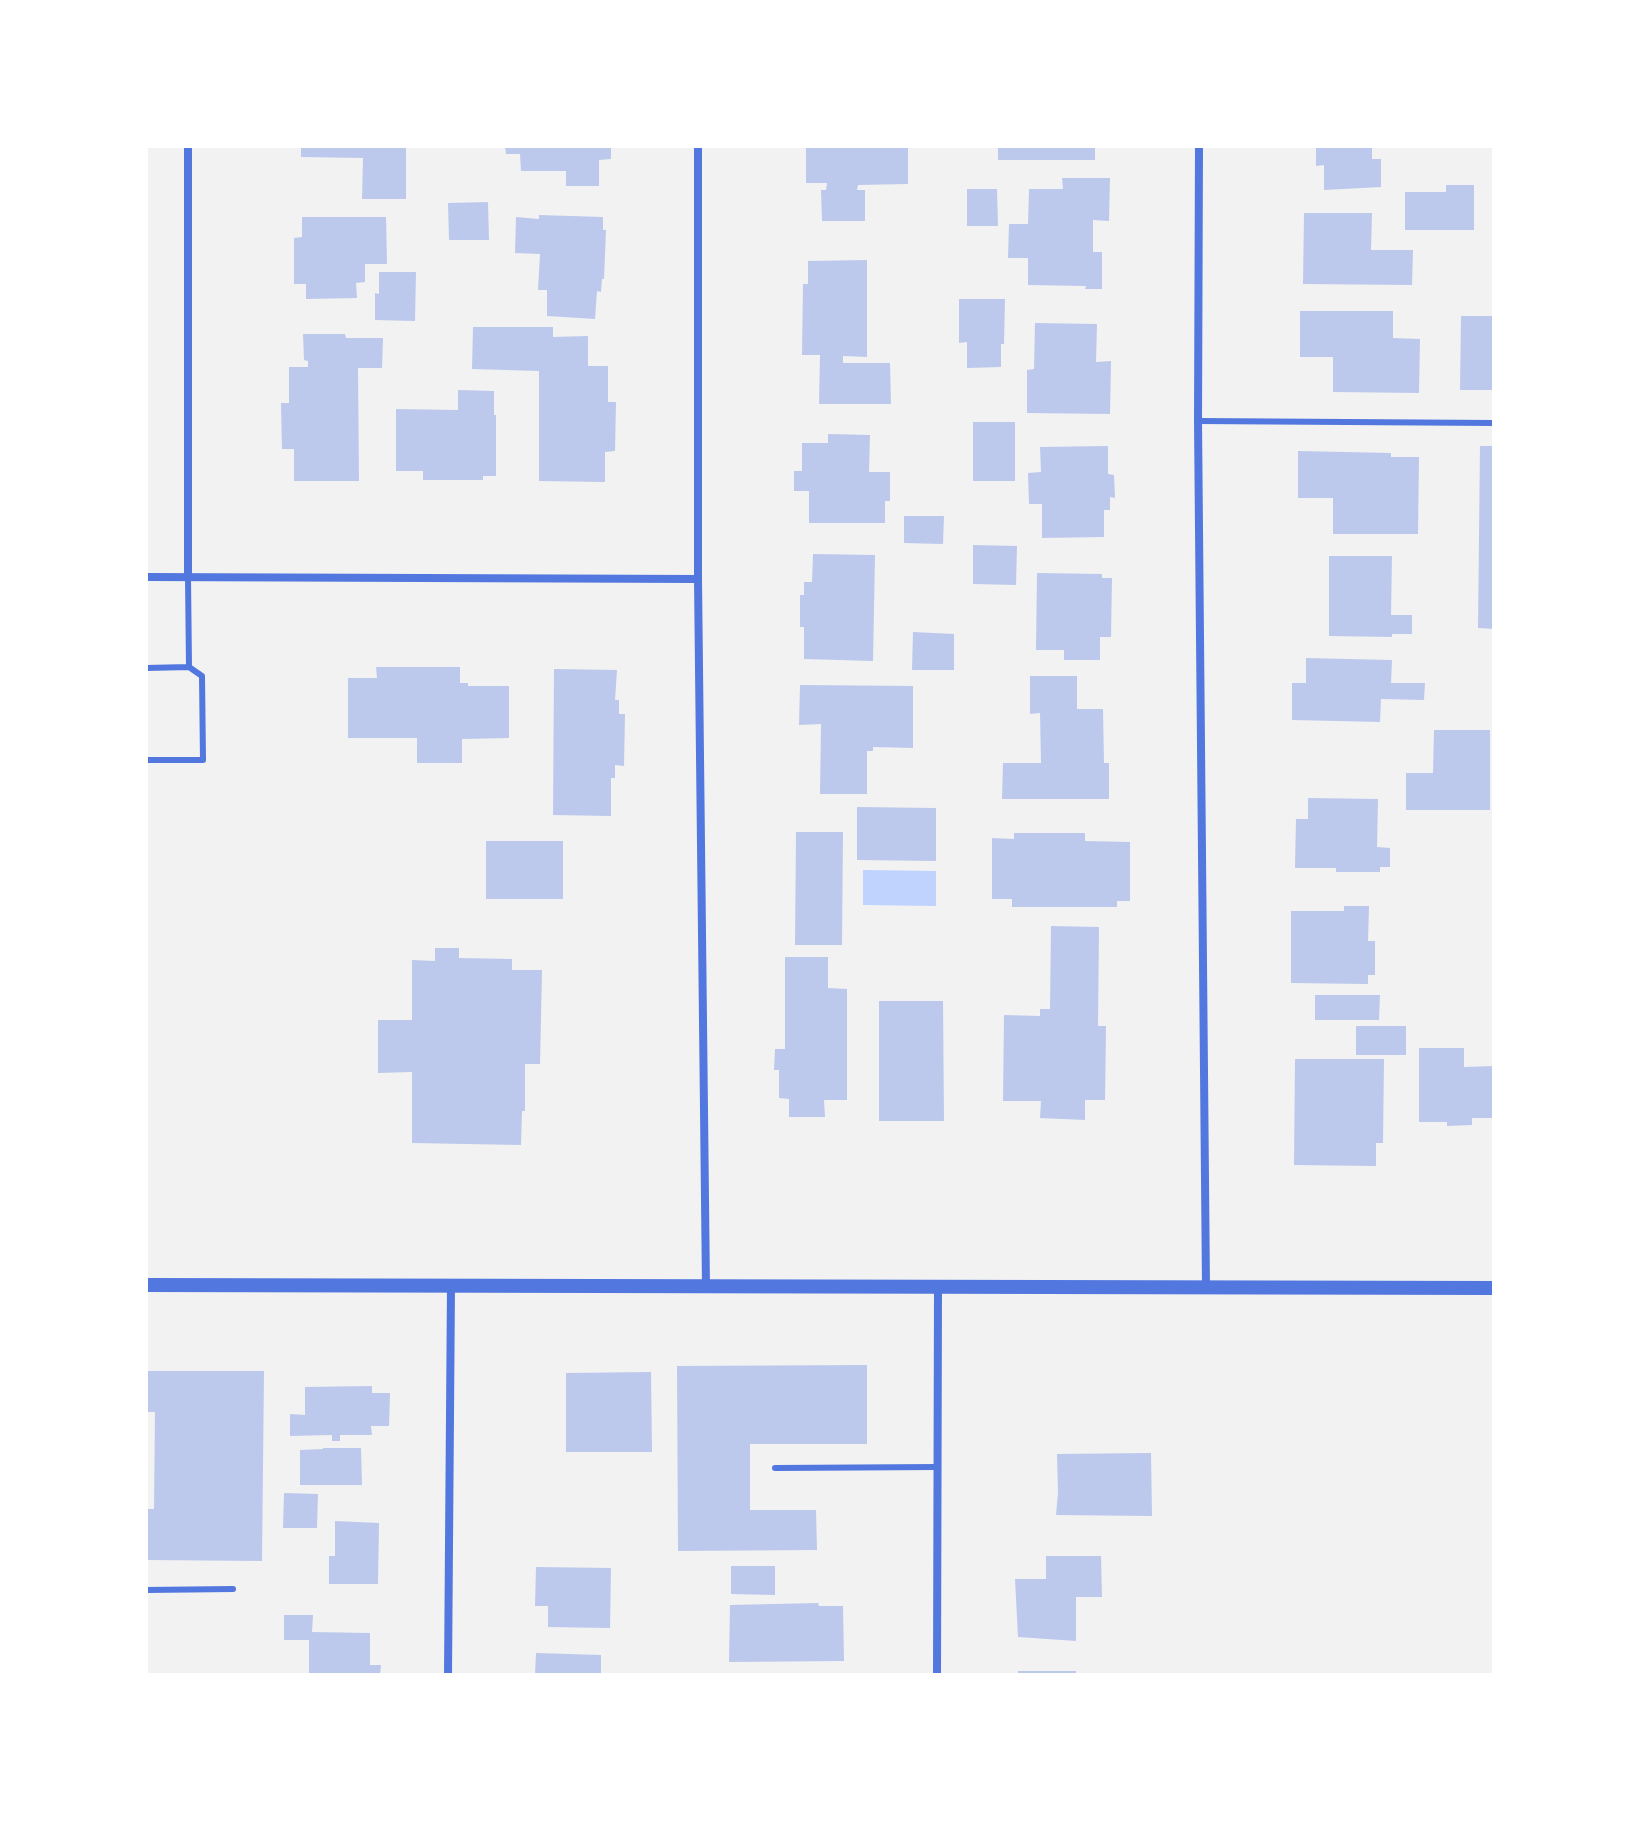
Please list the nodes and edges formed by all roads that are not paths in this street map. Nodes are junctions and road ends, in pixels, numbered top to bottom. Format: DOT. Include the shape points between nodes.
graph roads {
  1 [pos="188,146"];
  2 [pos="698,146"];
  3 [pos="1199,146"];
  4 [pos="1198,421"];
  5 [pos="1494,423"];
  6 [pos="146,577"];
  7 [pos="188,577"];
  8 [pos="698,579"];
  9 [pos="189,667"];
  10 [pos="146,668"];
  11 [pos="146,760"];
  12 [pos="146,1285"];
  13 [pos="451,1285"];
  14 [pos="706,1287"];
  15 [pos="938,1287"];
  16 [pos="1206,1287"];
  17 [pos="1494,1288"];
  18 [pos="937,1467"];
  19 [pos="775,1468"];
  20 [pos="233,1589"];
  21 [pos="146,1590"];
  22 [pos="448,1675"];
  23 [pos="937,1675"];
  1 -- 7 [label="street"];
  2 -- 8 [label="street"];
  3 -- 4 [label="street"];
  4 -- 5 [label="lane"];
  4 -- 16 [label="street"];
  6 -- 7 [label="street"];
  7 -- 8 [label="street"];
  7 -- 9 [label="lane"];
  8 -- 14 [label="street"];
  9 -- 10 [label="lane"];
  9 -- 11 [label="lane" via="202,676 203,760"];
  12 -- 13 [label="street"];
  13 -- 14 [label="street"];
  13 -- 22 [label="street"];
  14 -- 15 [label="street"];
  15 -- 16 [label="street"];
  15 -- 18 [label="street"];
  16 -- 17 [label="street"];
  18 -- 19 [label="lane"];
  18 -- 23 [label="street"];
  20 -- 21 [label="lane"];
}
